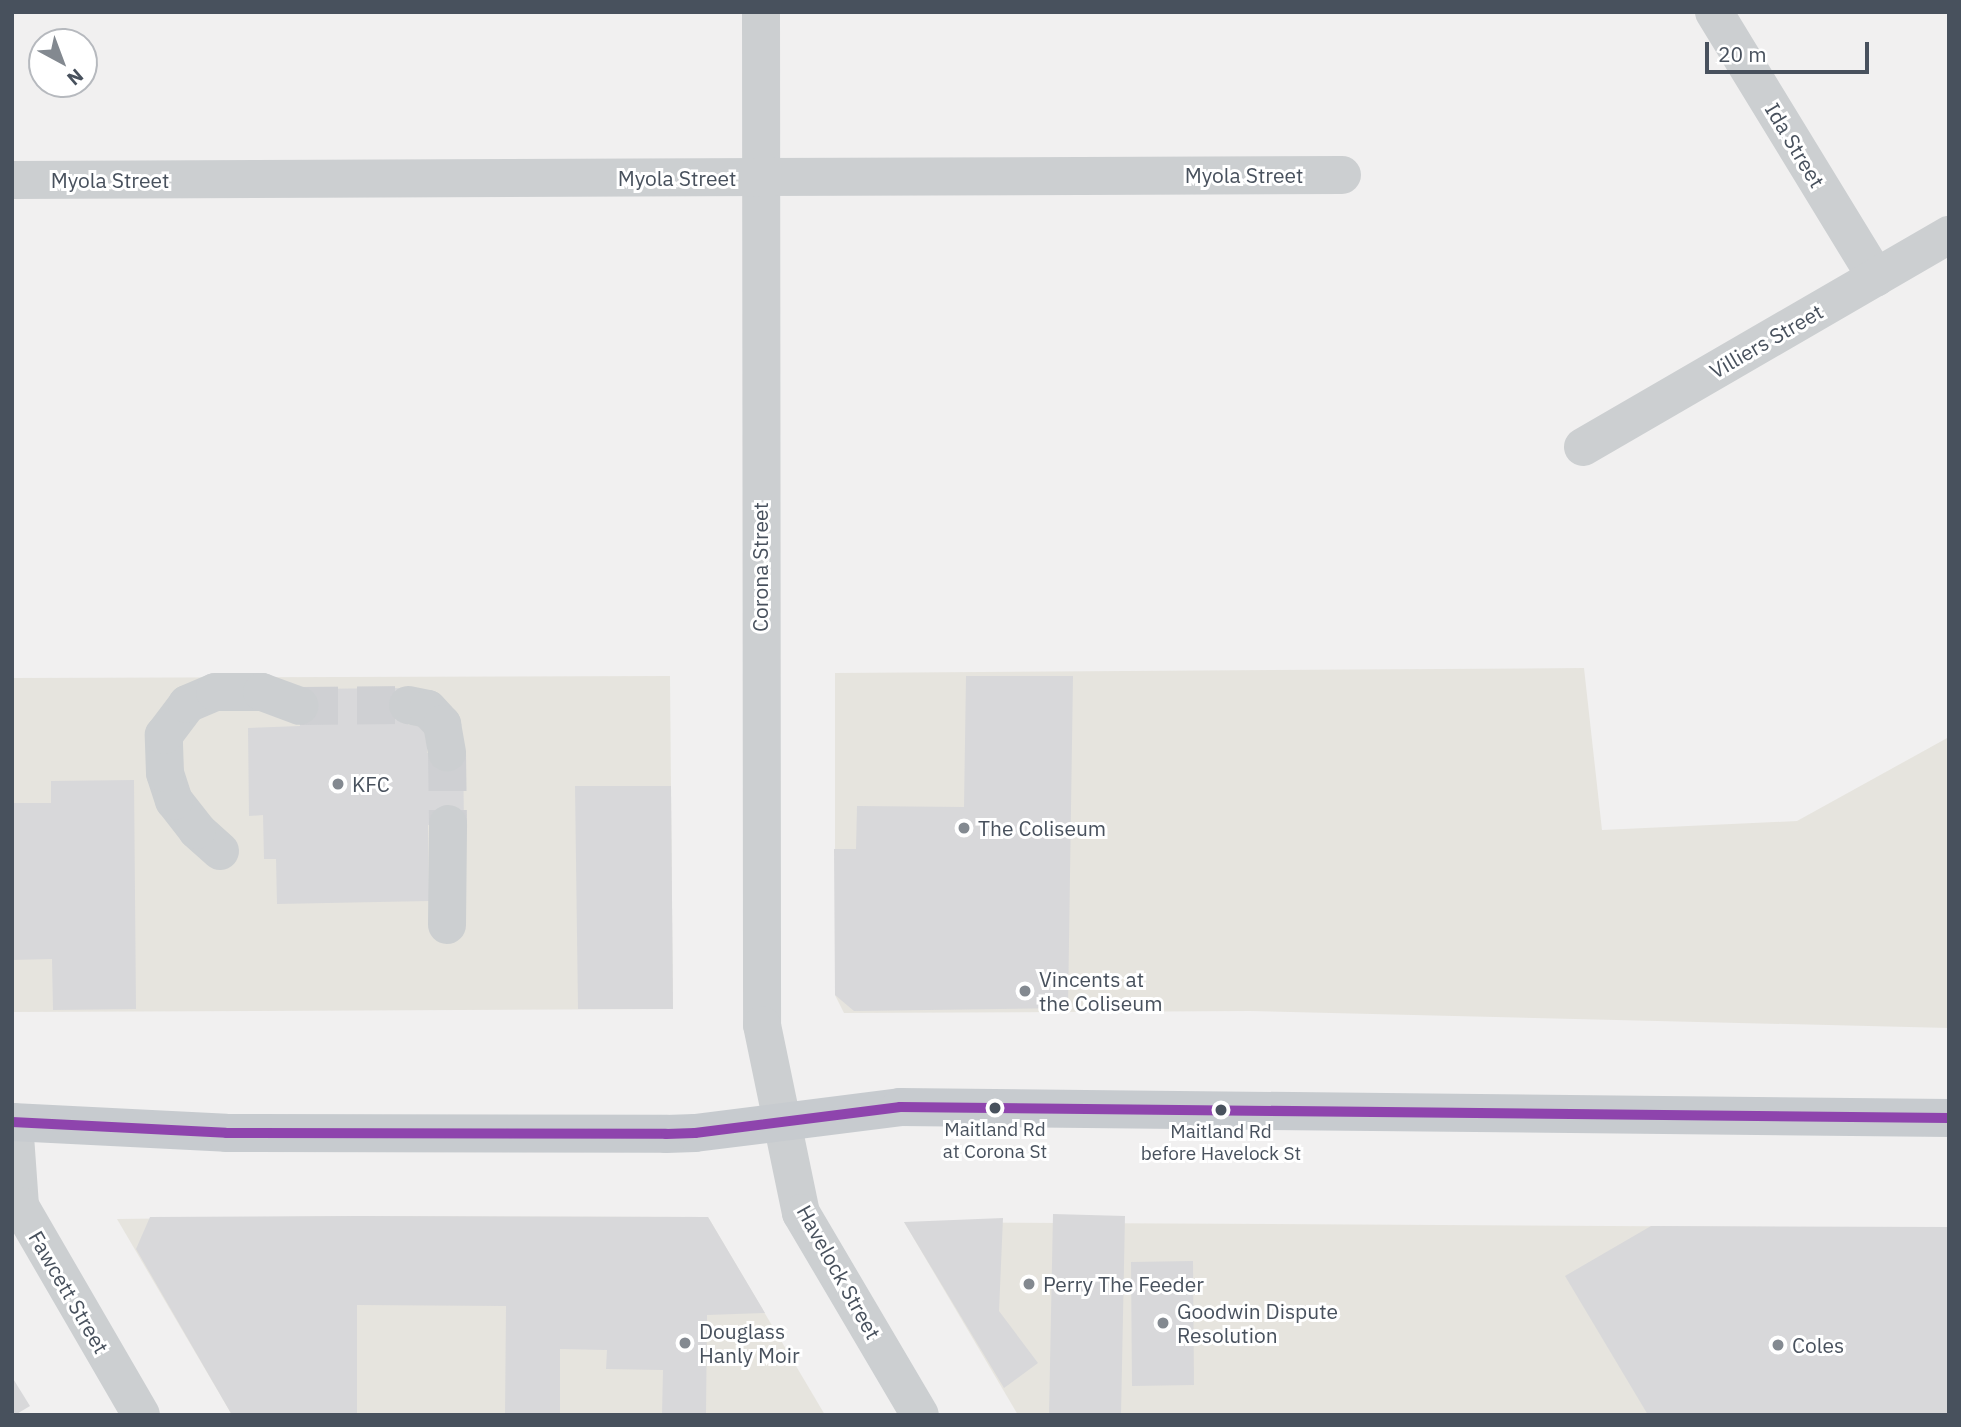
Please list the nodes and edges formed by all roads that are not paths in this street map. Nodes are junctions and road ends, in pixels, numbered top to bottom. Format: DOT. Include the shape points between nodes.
graph roads {
  1 [pos="761,12"];
  2 [pos="1714,12"];
  3 [pos="1342,175"];
  4 [pos="764,177"];
  5 [pos="12,180"];
  6 [pos="1949,235"];
  7 [pos="1876,277"];
  8 [pos="1583,447"];
  9 [pos="408,705"];
  10 [pos="300,706"];
  11 [pos="447,753"];
  12 [pos="448,824"];
  13 [pos="220,851"];
  14 [pos="447,925"];
  15 [pos="1949,1118"];
  16 [pos="780,1121"];
  17 [pos="13,1122"];
  18 [pos="141,1415"];
  19 [pos="920,1415"];
  1 -- 4 [label="street, Corona Street"];
  2 -- 7 [label="street, Ida Street"];
  3 -- 4 [label="street, Myola Street"];
  4 -- 5 [label="street, Myola Street"];
  4 -- 16 [label="street, Corona Street" via="762,1026"];
  6 -- 7 [label="street, Villiers Street"];
  7 -- 8 [label="street, Villiers Street"];
  9 -- 11 [label="street" via="428,709 442,724"];
  10 -- 13 [label="street" via="262,692 215,692 187,704 164,735 165,773 174,801"];
  12 -- 14 [label="street"];
  15 -- 16 [label="main road" via="900,1107"];
  16 -- 17 [label="main road" via="686,1133 367,1134 226,1133"];
  16 -- 19 [label="street, Havelock Street" via="801,1213"];
  17 -- 18 [label="street, Fawcett Street" via="20,1206"];
}
